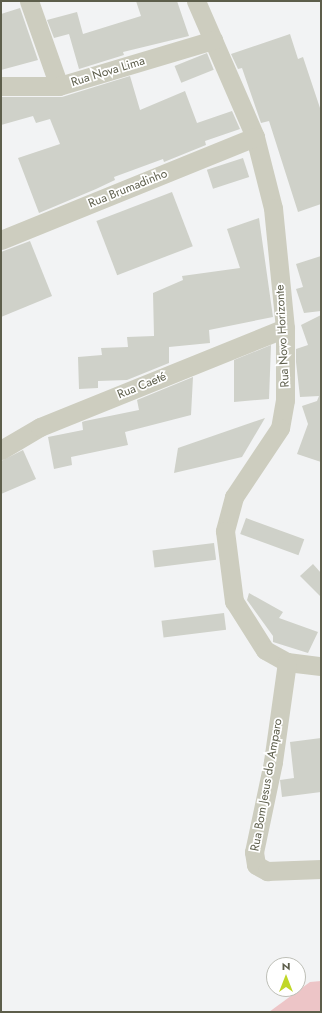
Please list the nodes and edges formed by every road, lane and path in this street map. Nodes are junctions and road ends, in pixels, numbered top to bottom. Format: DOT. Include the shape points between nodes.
graph roads {
  1 [pos="29,1"];
  2 [pos="196,1"];
  3 [pos="213,40"];
  4 [pos="1,86"];
  5 [pos="59,86"];
  6 [pos="255,137"];
  7 [pos="1,240"];
  8 [pos="285,328"];
  9 [pos="1,450"];
  10 [pos="287,662"];
  11 [pos="320,665"];
  12 [pos="321,869"];
  1 -- 5 [label="street"];
  2 -- 3 [label="street, Rua Novo Horizonte"];
  3 -- 5 [label="street, Rua Nova Lima"];
  3 -- 6 [label="street, Rua Novo Horizonte"];
  4 -- 5 [label="street, Rua Nova Lima"];
  6 -- 7 [label="street, Rua Brumadinho"];
  6 -- 8 [label="street, Rua Novo Horizonte" via="273,208"];
  8 -- 9 [label="street, Rua Caeté" via="40,427"];
  8 -- 10 [label="street, Rua Novo Horizonte" via="285,400 280,428 234,497 225,532 234,601 265,650"];
  10 -- 11 [label="street, Rua Novo Horizonte"];
  10 -- 12 [label="street, Rua Bom Jesus do Amparo" via="273,762 254,852 256,865 266,871"];
}
